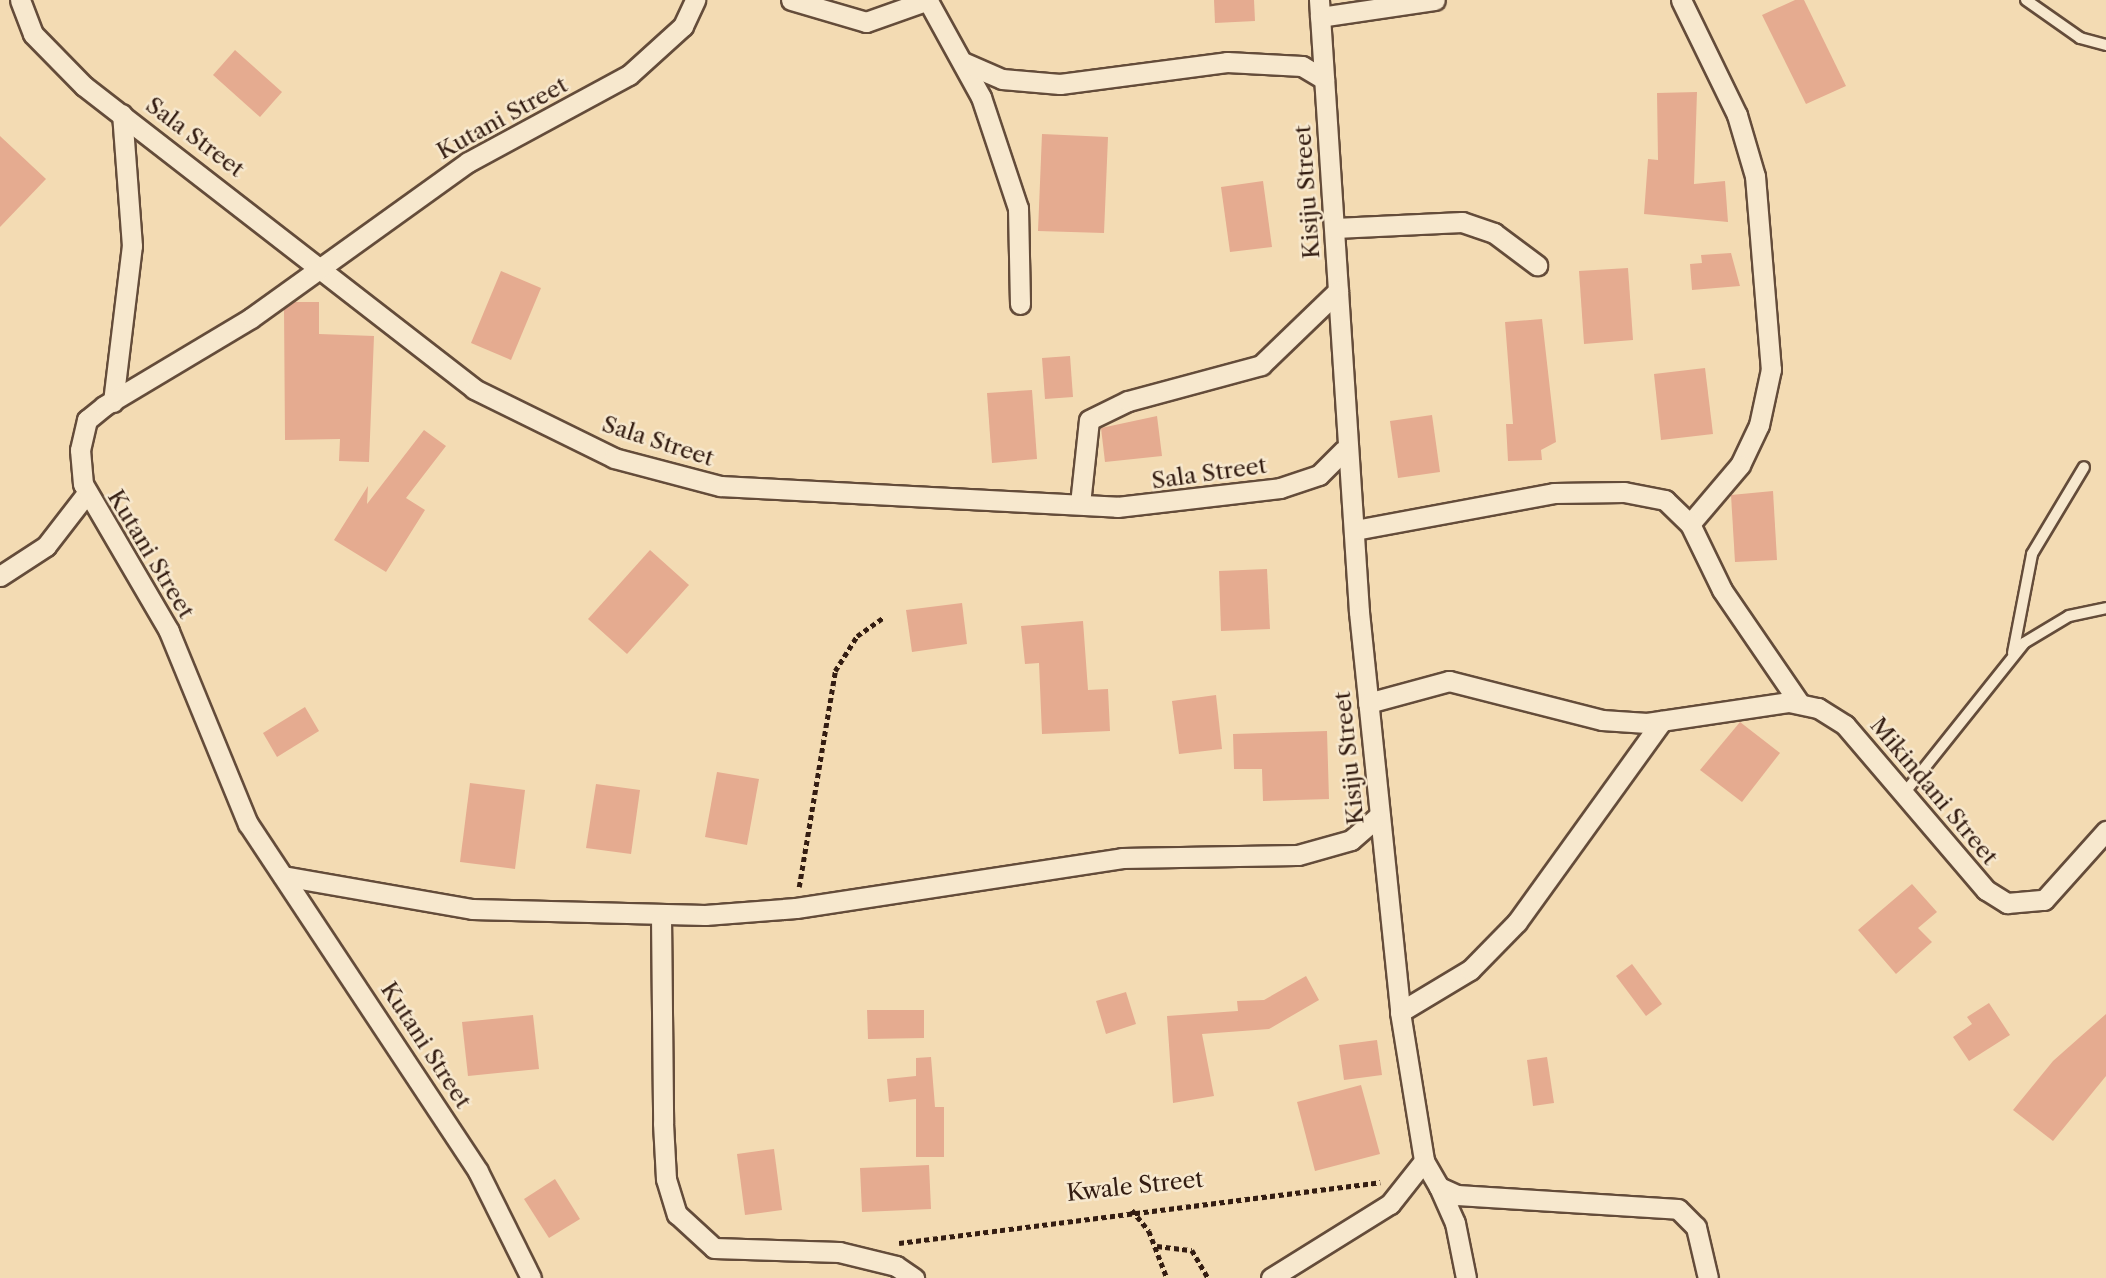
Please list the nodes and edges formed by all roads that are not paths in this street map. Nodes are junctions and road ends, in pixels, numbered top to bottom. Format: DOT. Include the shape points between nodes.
graph roads {
  1 [pos="20,0"];
  2 [pos="695,0"];
  3 [pos="791,0"];
  4 [pos="928,0"];
  5 [pos="1435,0"];
  6 [pos="1681,0"];
  7 [pos="2026,0"];
  8 [pos="1319,8"];
  9 [pos="2106,45"];
  10 [pos="965,63"];
  11 [pos="1324,79"];
  12 [pos="122,114"];
  13 [pos="1335,228"];
  14 [pos="1537,265"];
  15 [pos="319,268"];
  16 [pos="1338,291"];
  17 [pos="1020,304"];
  18 [pos="113,402"];
  19 [pos="1344,450"];
  20 [pos="2084,467"];
  21 [pos="87,494"];
  22 [pos="1080,504"];
  23 [pos="1690,524"];
  24 [pos="1355,530"];
  25 [pos="0,576"];
  26 [pos="2106,608"];
  27 [pos="2013,654"];
  28 [pos="1368,703"];
  29 [pos="1800,704"];
  30 [pos="1662,721"];
  31 [pos="1906,791"];
  32 [pos="1380,815"];
  33 [pos="2106,831"];
  34 [pos="283,876"];
  35 [pos="662,916"];
  36 [pos="1400,1012"];
  37 [pos="1420,1169"];
  38 [pos="1439,1188"];
  39 [pos="531,1278"];
  40 [pos="914,1278"];
  41 [pos="1271,1278"];
  42 [pos="1466,1278"];
  43 [pos="1708,1278"];
  1 -- 12 [label="street, Sala Street" via="33,34 53,59"];
  2 -- 15 [label="street, Kutani Street" via="683,26 629,75 468,162"];
  3 -- 4 [label="street" via="866,22"];
  4 -- 10 [label="street"];
  5 -- 8 [label="street"];
  6 -- 23 [label="street" via="1737,115 1755,176 1771,357 1759,425 1740,465"];
  7 -- 9 [label="lane" via="2080,38"];
  8 -- 11 [label="street, Kisiju Street"];
  10 -- 11 [label="street" via="1002,79 1060,84 1099,83 1165,66 1238,62 1302,66"];
  10 -- 17 [label="street" via="1018,208"];
  11 -- 13 [label="street, Kisiju Street"];
  12 -- 15 [label="street, Sala Street"];
  12 -- 18 [label="street" via="132,246"];
  13 -- 14 [label="street" via="1462,222 1494,233"];
  13 -- 16 [label="street, Kisiju Street"];
  15 -- 18 [label="street, Kutani Street" via="251,318"];
  15 -- 22 [label="street, Sala Street" via="474,389 614,458 720,486"];
  16 -- 19 [label="street, Kisiju Street"];
  16 -- 22 [label="street" via="1261,365 1104,409 1089,420"];
  18 -- 21 [label="street, Kutani Street" via="87,420 80,450"];
  19 -- 22 [label="street, Sala Street" via="1319,475 1280,488 1163,505"];
  19 -- 24 [label="street, Kisiju Street"];
  20 -- 27 [label="lane" via="2032,554"];
  21 -- 25 [label="street" via="46,546"];
  21 -- 34 [label="street, Kutani Street" via="169,631 230,789"];
  23 -- 24 [label="street" via="1665,500 1644,494 1554,493"];
  23 -- 29 [label="street" via="1729,600"];
  24 -- 28 [label="street, Kisiju Street"];
  26 -- 27 [label="lane" via="2069,616"];
  27 -- 31 [label="lane"];
  28 -- 30 [label="street" via="1449,681 1602,720"];
  28 -- 32 [label="street, Kisiju Street"];
  29 -- 30 [label="street"];
  29 -- 31 [label="street, Mikindani Street" via="1845,724"];
  30 -- 36 [label="street" via="1517,922 1470,970"];
  31 -- 33 [label="street, Mikindani Street" via="1986,890 2007,903 2044,900"];
  32 -- 35 [label="street" via="1351,840 1298,855 1122,858 796,908"];
  32 -- 36 [label="street, Kisiju Street"];
  34 -- 35 [label="street" via="408,903"];
  34 -- 39 [label="street, Kutani Street" via="478,1171"];
  35 -- 40 [label="street" via="666,1179 677,1214 714,1248 862,1256"];
  36 -- 37 [label="street, Kisiju Street"];
  37 -- 38 [label="street, Kisiju Street"];
  37 -- 41 [label="street" via="1378,1212"];
  38 -- 42 [label="street, Kisiju Street" via="1455,1223"];
  38 -- 43 [label="street" via="1457,1195 1678,1209 1696,1227"];
}
